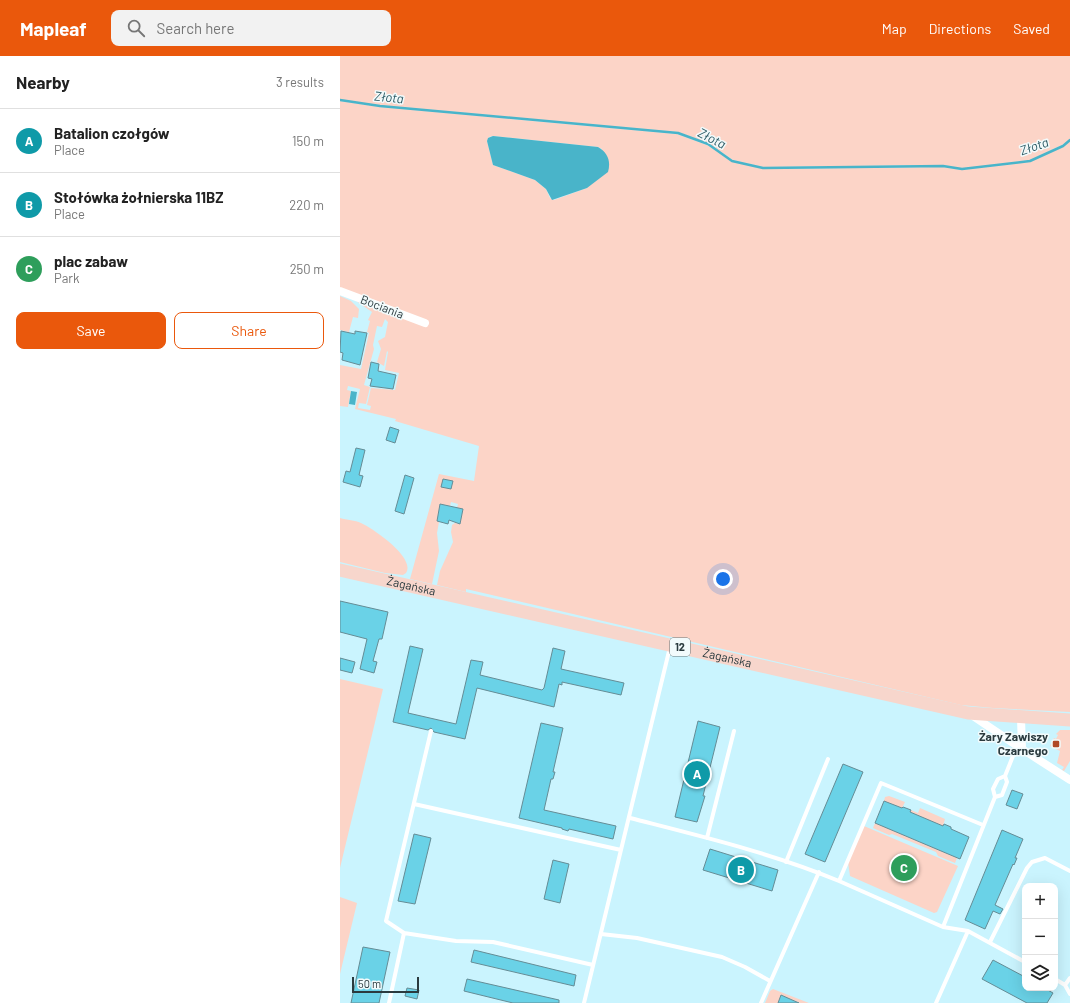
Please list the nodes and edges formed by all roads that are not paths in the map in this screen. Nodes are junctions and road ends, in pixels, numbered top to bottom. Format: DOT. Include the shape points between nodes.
graph roads {
  1 [pos="340,290"];
  2 [pos="425,323"];
  3 [pos="340,570"];
  4 [pos="671,645"];
  5 [pos="968,713"];
  6 [pos="1021,718"];
  7 [pos="1070,720"];
  8 [pos="431,731"];
  9 [pos="734,731"];
  10 [pos="1022,749"];
  11 [pos="828,759"];
  12 [pos="1004,776"];
  13 [pos="1070,780"];
  14 [pos="995,798"];
  15 [pos="414,804"];
  16 [pos="630,818"];
  17 [pos="983,825"];
  18 [pos="707,838"];
  19 [pos="621,850"];
  20 [pos="786,862"];
  21 [pos="1070,871"];
  22 [pos="819,872"];
  23 [pos="839,880"];
  24 [pos="944,927"];
  25 [pos="968,931"];
  26 [pos="404,933"];
  27 [pos="601,934"];
  28 [pos="990,942"];
  29 [pos="1022,960"];
  30 [pos="593,965"];
  31 [pos="1070,978"];
  32 [pos="770,981"];
  33 [pos="1058,981"];
  34 [pos="1065,985"];
  35 [pos="1070,994"];
  36 [pos="388,1003"];
  37 [pos="584,1003"];
  38 [pos="761,1003"];
  39 [pos="936,1003"];
  1 -- 2 [label="street, Bociania"];
  3 -- 4 [label="main road, Żagańska / 12"];
  4 -- 5 [label="main road, Żagańska / 12"];
  4 -- 16 [label="lane"];
  5 -- 6 [label="main road, Żagańska / 12"];
  5 -- 10 [label="street"];
  6 -- 7 [label="main road, Żagańska / 12"];
  6 -- 10 [label="street"];
  8 -- 15 [label="lane"];
  9 -- 18 [label="lane"];
  10 -- 12 [label="lane" via="1013,756"];
  10 -- 13 [label="street"];
  11 -- 20 [label="lane"];
  12 -- 14 [label="lane" via="998,779 993,789"];
  12 -- 14 [label="lane" via="1007,782 1002,795"];
  14 -- 17 [label="lane"];
  15 -- 19 [label="lane"];
  15 -- 26 [label="lane" via="386,921"];
  16 -- 18 [label="lane"];
  16 -- 19 [label="lane"];
  17 -- 23 [label="lane" via="881,783"];
  17 -- 24 [label="lane"];
  18 -- 20 [label="lane"];
  19 -- 27 [label="lane"];
  20 -- 22 [label="lane"];
  21 -- 28 [label="lane" via="1044,858 1032,862"];
  22 -- 23 [label="lane"];
  22 -- 32 [label="lane"];
  23 -- 24 [label="lane"];
  24 -- 25 [label="lane"];
  25 -- 28 [label="lane"];
  25 -- 39 [label="lane"];
  26 -- 30 [label="lane" via="456,941 493,942"];
  26 -- 36 [label="lane"];
  27 -- 30 [label="lane"];
  27 -- 32 [label="lane" via="637,938 722,957"];
  28 -- 29 [label="lane"];
  30 -- 37 [label="lane"];
  31 -- 34 [label="lane"];
  32 -- 38 [label="lane"];
  33 -- 34 [label="lane"];
  34 -- 35 [label="lane"];
}
